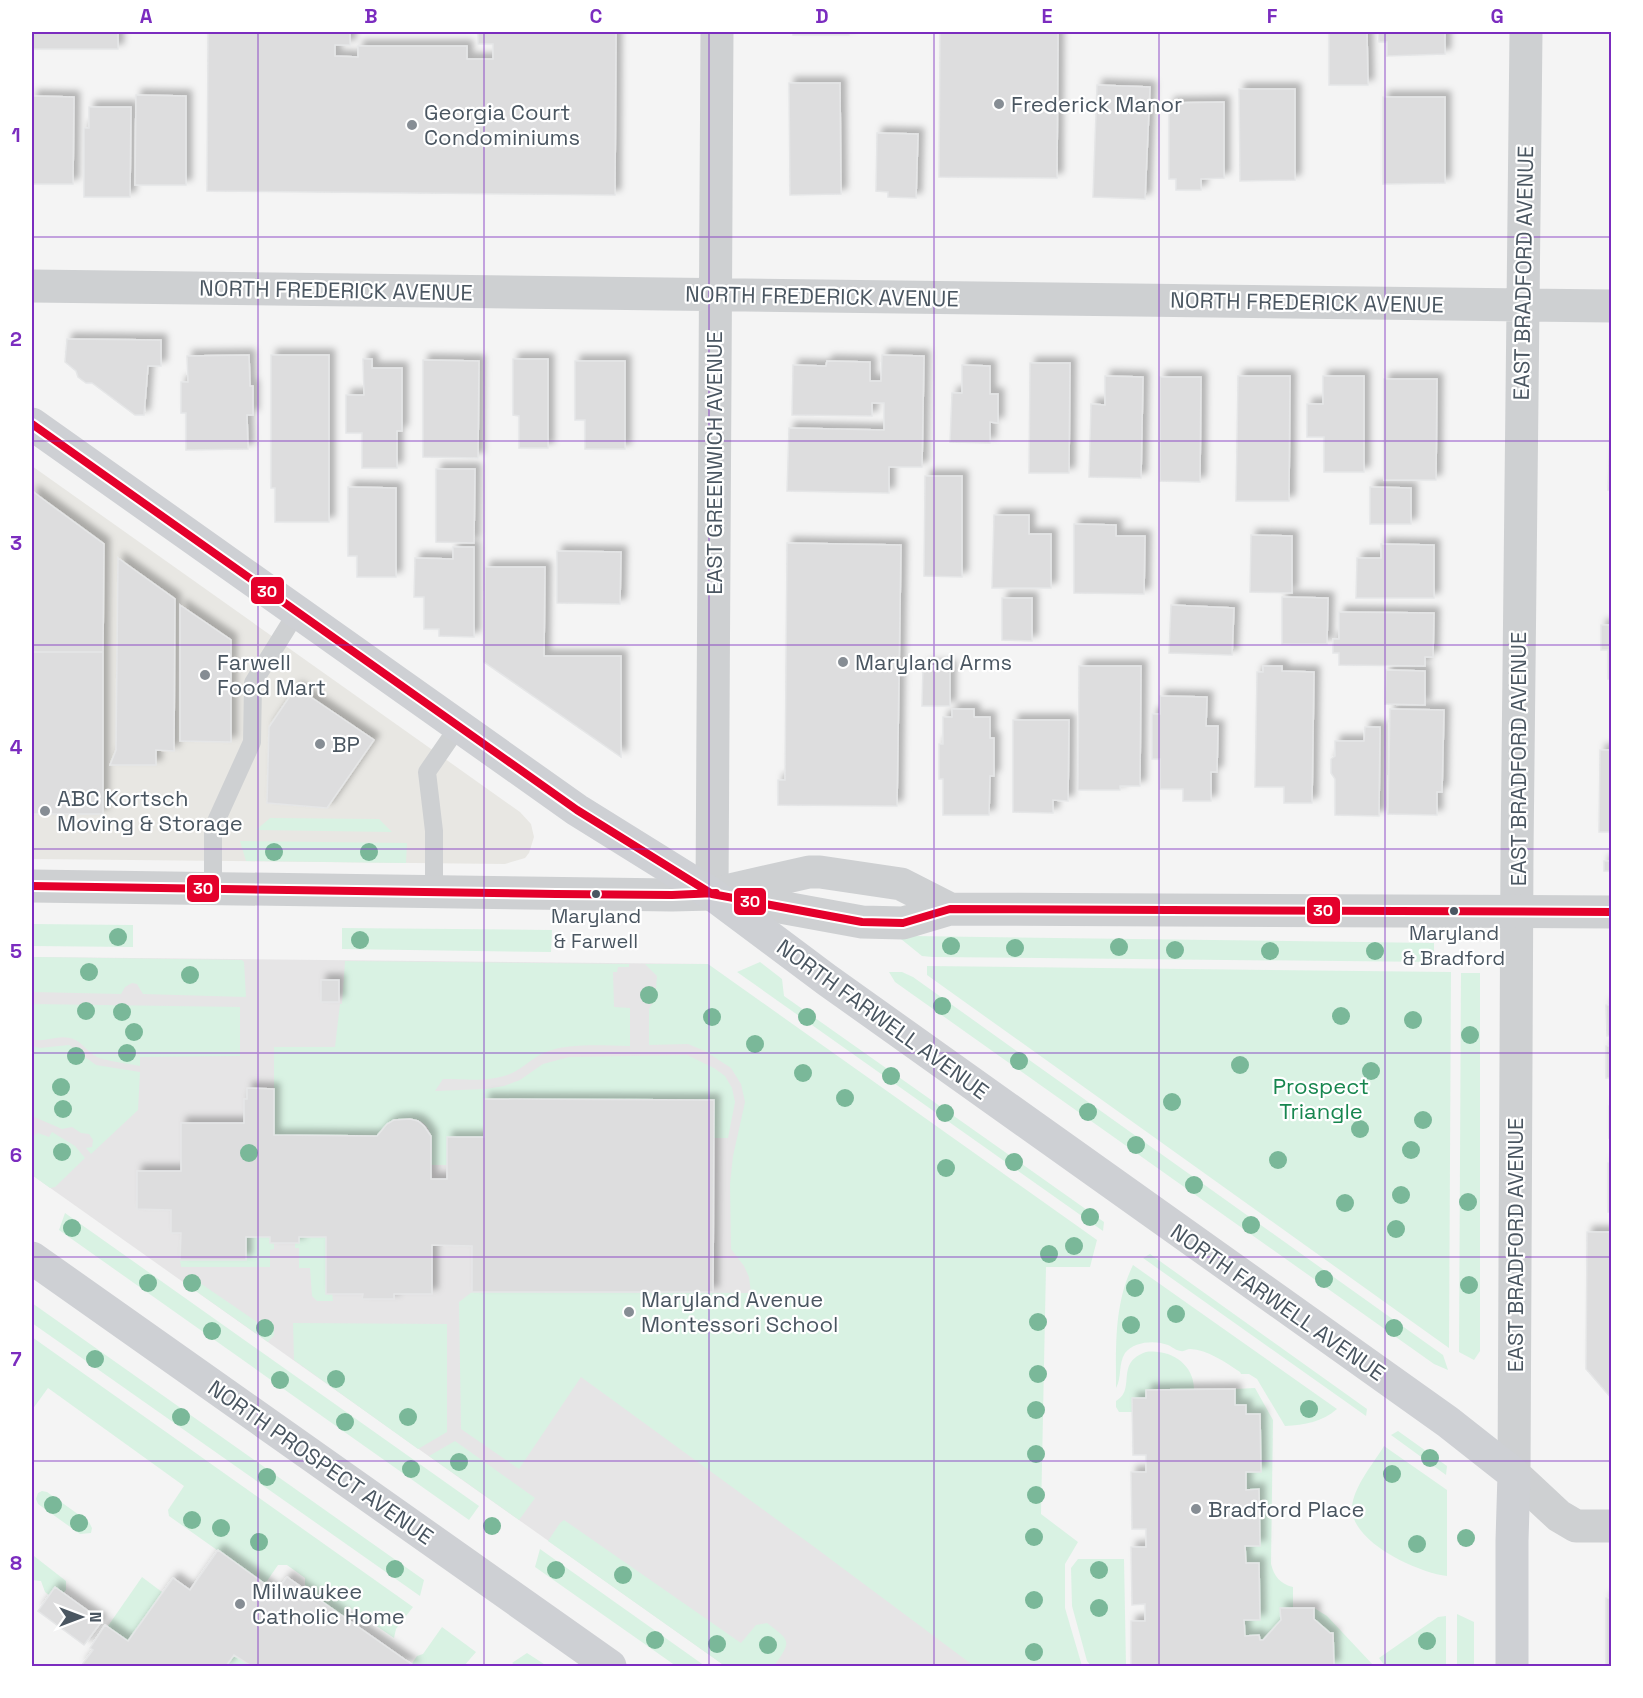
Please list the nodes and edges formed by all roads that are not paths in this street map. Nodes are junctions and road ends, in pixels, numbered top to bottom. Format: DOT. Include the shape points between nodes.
graph roads {
  1 [pos="717,32"];
  2 [pos="1526,32"];
  3 [pos="32,286"];
  4 [pos="715,295"];
  5 [pos="1522,305"];
  6 [pos="1611,306"];
  7 [pos="32,424"];
  8 [pos="297,612"];
  9 [pos="458,727"];
  10 [pos="32,886"];
  11 [pos="213,889"];
  12 [pos="434,892"];
  13 [pos="712,894"];
  14 [pos="950,909"];
  15 [pos="1517,910"];
  16 [pos="1611,912"];
  17 [pos="32,1258"];
  18 [pos="1514,1474"];
  19 [pos="1611,1526"];
  20 [pos="610,1666"];
  21 [pos="1512,1666"];
  1 -- 4 [label="street, EAST GREENWICH AVENUE"];
  2 -- 5 [label="street, EAST BRADFORD AVENUE"];
  3 -- 4 [label="street, NORTH FREDERICK AVENUE"];
  4 -- 5 [label="street, NORTH FREDERICK AVENUE"];
  4 -- 13 [label="street, EAST GREENWICH AVENUE"];
  5 -- 6 [label="street, NORTH FREDERICK AVENUE"];
  5 -- 15 [label="street, EAST BRADFORD AVENUE"];
  7 -- 8 [label="main road, NORTH FARWELL AVENUE"];
  8 -- 9 [label="main road, NORTH FARWELL AVENUE"];
  8 -- 11 [label="lane" via="253,683 252,742 213,828"];
  9 -- 12 [label="lane" via="427,772 434,831"];
  9 -- 13 [label="main road, NORTH FARWELL AVENUE" via="577,810"];
  10 -- 11 [label="street"];
  11 -- 12 [label="street"];
  12 -- 13 [label="street"];
  13 -- 14 [label="street" via="862,922 903,923"];
  13 -- 14 [label="street" via="820,872 901,884"];
  13 -- 18 [label="main road, NORTH FARWELL AVENUE" via="1449,1422"];
  14 -- 15 [label="street"];
  15 -- 16 [label="street"];
  15 -- 18 [label="street, EAST BRADFORD AVENUE"];
  17 -- 20 [label="main road, NORTH PROSPECT AVENUE"];
  18 -- 19 [label="street, NORTH FARWELL AVENUE" via="1559,1516 1576,1526"];
  18 -- 21 [label="main road, EAST BRADFORD AVENUE"];
}
